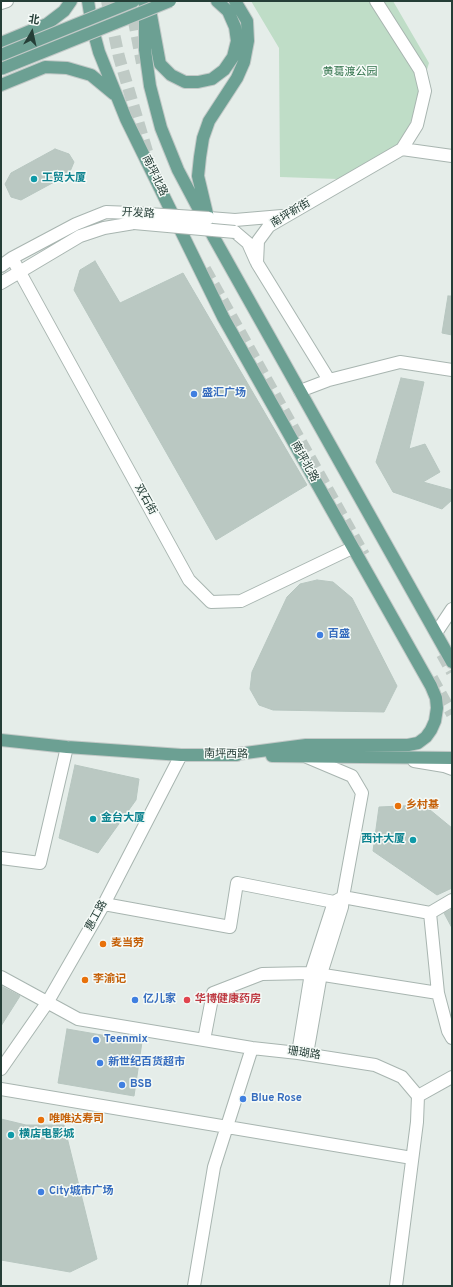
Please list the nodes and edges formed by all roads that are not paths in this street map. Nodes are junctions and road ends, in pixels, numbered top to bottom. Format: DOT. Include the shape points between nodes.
graph roads {
  1 [pos="6,1"];
  2 [pos="71,1"];
  3 [pos="88,1"];
  4 [pos="134,1"];
  5 [pos="145,1"];
  6 [pos="148,1"];
  7 [pos="170,1"];
  8 [pos="217,1"];
  9 [pos="235,1"];
  10 [pos="376,1"];
  11 [pos="1,3"];
  12 [pos="1,43"];
  13 [pos="1,55"];
  14 [pos="1,70"];
  15 [pos="1,85"];
  16 [pos="116,96"];
  17 [pos="402,149"];
  18 [pos="452,156"];
  19 [pos="287,216"];
  20 [pos="134,218"];
  21 [pos="213,236"];
  22 [pos="12,258"];
  23 [pos="257,262"];
  24 [pos="1,266"];
  25 [pos="20,272"];
  26 [pos="1,283"];
  27 [pos="452,370"];
  28 [pos="329,380"];
  29 [pos="300,391"];
  30 [pos="352,548"];
  31 [pos="452,609"];
  32 [pos="436,633"];
  33 [pos="452,662"];
  34 [pos="1,740"];
  35 [pos="67,747"];
  36 [pos="181,755"];
  37 [pos="230,755"];
  38 [pos="306,756"];
  39 [pos="398,758"];
  40 [pos="452,758"];
  41 [pos="452,769"];
  42 [pos="1,858"];
  43 [pos="452,900"];
  44 [pos="340,902"];
  45 [pos="104,904"];
  46 [pos="430,913"];
  47 [pos="316,974"];
  48 [pos="1,977"];
  49 [pos="438,993"];
  50 [pos="47,1003"];
  51 [pos="452,1038"];
  52 [pos="204,1040"];
  53 [pos="252,1048"];
  54 [pos="302,1054"];
  55 [pos="1,1070"];
  56 [pos="452,1077"];
  57 [pos="1,1089"];
  58 [pos="418,1096"];
  59 [pos="226,1127"];
  60 [pos="412,1158"];
  61 [pos="194,1286"];
  62 [pos="396,1286"];
  1 -- 11 [label="street"];
  2 -- 12 [label="main road" via="64,11 47,24"];
  3 -- 16 [label="main road, 南坪北路" via="99,52"];
  4 -- 13 [label="main road, bridge"];
  5 -- 21 [label="main road" via="145,50 150,86 161,128 178,170"];
  6 -- 8 [label="main road" via="160,64 171,75 184,82 212,79 224,70 233,57 237,41 235,28 228,11"];
  7 -- 14 [label="main road, bridge"];
  9 -- 21 [label="main road" via="247,21 248,41 244,62 237,78 209,121 203,138 198,176"];
  10 -- 17 [label="street" via="420,70 424,91 417,125"];
  15 -- 16 [label="main road" via="45,67 67,68 91,75"];
  16 -- 30 [label="main road, 南坪北路" via="223,317"];
  17 -- 18 [label="street"];
  17 -- 19 [label="street, 南坪新街"];
  19 -- 20 [label="street, 开发路, bridge" via="235,220"];
  19 -- 23 [label="street, 南坪新街" via="269,226 258,241"];
  20 -- 22 [label="street, 开发路" via="106,212 76,224"];
  20 -- 23 [label="street, 开发路, bridge" via="235,232 248,243"];
  20 -- 25 [label="street, 开发路" via="80,236"];
  21 -- 29 [label="main road"];
  22 -- 24 [label="street, 开发路"];
  22 -- 25 [label="street, 双石街"];
  23 -- 28 [label="street"];
  25 -- 26 [label="street, 开发路"];
  25 -- 30 [label="street, 双石街" via="189,580 211,602 241,601"];
  27 -- 28 [label="street" via="400,362"];
  28 -- 29 [label="street"];
  29 -- 32 [label="main road"];
  30 -- 37 [label="main road, 南坪北路" via="431,686 437,708 431,730 418,743 408,745 306,745"];
  31 -- 32 [label="street"];
  32 -- 33 [label="main road"];
  34 -- 35 [label="main road, 南坪西路"];
  35 -- 36 [label="main road, 南坪西路"];
  35 -- 42 [label="street" via="40,863"];
  36 -- 37 [label="main road, 南坪西路"];
  36 -- 45 [label="street, 惠工路"];
  37 -- 38 [label="main road, 南坪西路"];
  38 -- 39 [label="main road, 南坪西路"];
  38 -- 44 [label="street" via="352,776 362,793"];
  39 -- 40 [label="main road, 南坪西路"];
  39 -- 41 [label="street"];
  43 -- 46 [label="street"];
  44 -- 45 [label="street" via="237,883 230,927"];
  44 -- 46 [label="street"];
  44 -- 47 [label="street"];
  45 -- 50 [label="street, 惠工路"];
  46 -- 49 [label="street"];
  47 -- 49 [label="street"];
  47 -- 52 [label="street" via="262,974 214,993"];
  47 -- 54 [label="street"];
  48 -- 50 [label="street, 珊瑚路"];
  49 -- 51 [label="street"];
  50 -- 52 [label="street, 珊瑚路" via="78,1020"];
  50 -- 55 [label="street, 惠工路"];
  52 -- 53 [label="street, 珊瑚路"];
  53 -- 54 [label="street, 珊瑚路"];
  53 -- 59 [label="street"];
  54 -- 58 [label="street, 珊瑚路" via="375,1065 402,1077"];
  56 -- 58 [label="street"];
  57 -- 59 [label="street"];
  58 -- 60 [label="street"];
  59 -- 60 [label="street"];
  59 -- 61 [label="street" via="214,1167"];
  60 -- 62 [label="street"];
}
